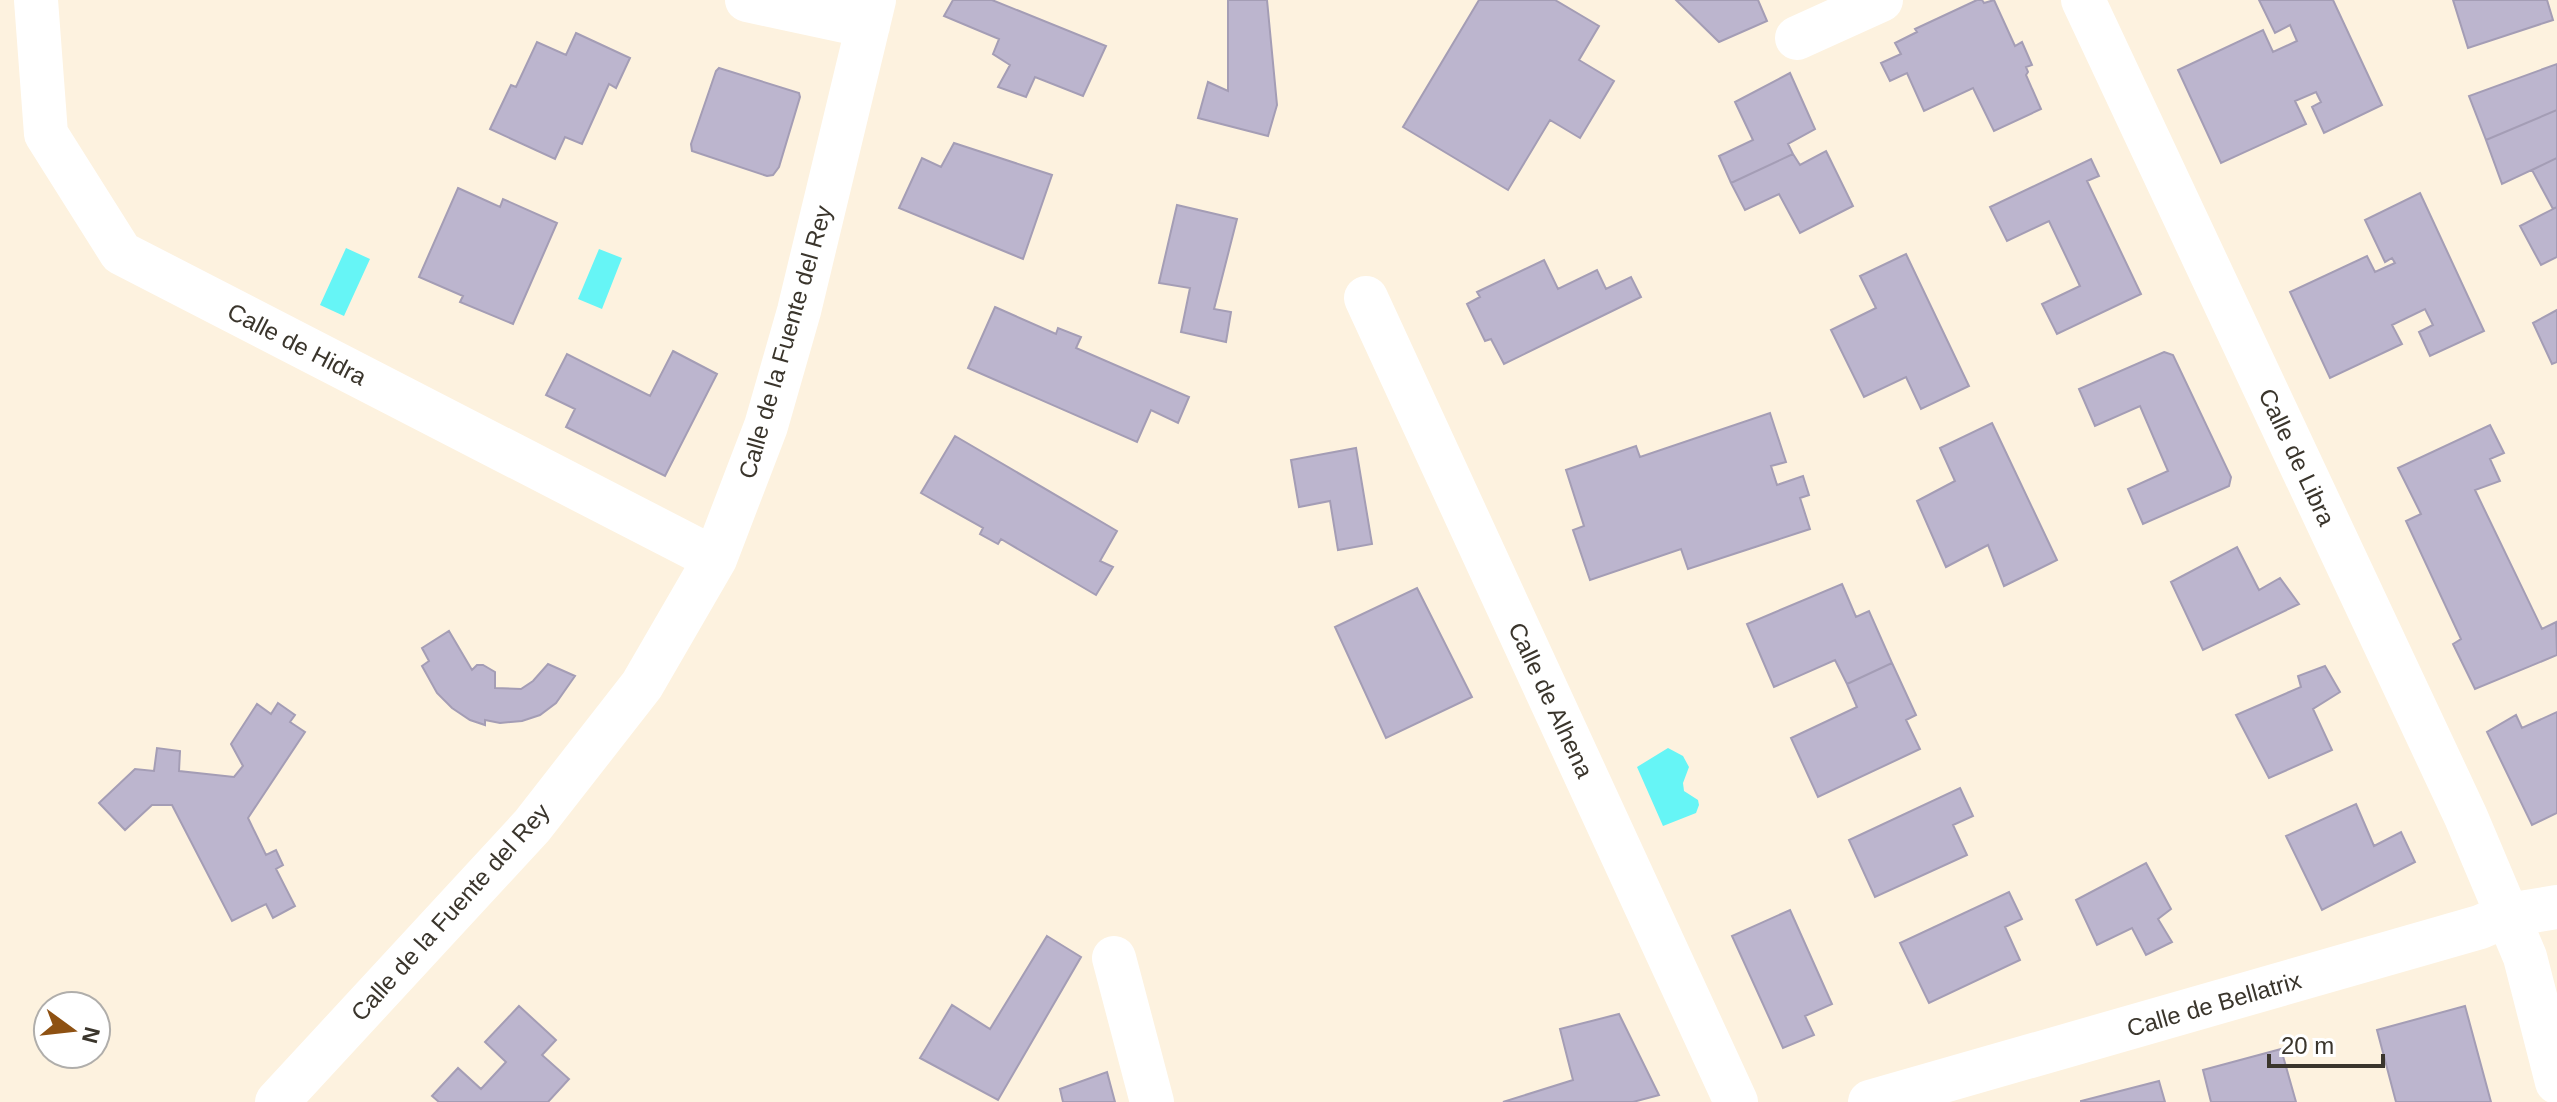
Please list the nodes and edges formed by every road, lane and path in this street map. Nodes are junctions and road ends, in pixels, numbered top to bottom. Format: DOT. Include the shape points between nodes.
graph roads {
  1 [pos="747,0"];
  2 [pos="1881,0"];
  3 [pos="2083,0"];
  4 [pos="25,1"];
  5 [pos="871,13"];
  6 [pos="1797,38"];
  7 [pos="1366,298"];
  8 [pos="715,559"];
  9 [pos="2557,907"];
  10 [pos="2508,915"];
  11 [pos="1114,958"];
  12 [pos="2557,1082"];
  13 [pos="277,1102"];
  14 [pos="1152,1102"];
  15 [pos="1736,1102"];
  16 [pos="1870,1102"];
  1 -- 5 [label="street"];
  2 -- 6 [label="street"];
  3 -- 10 [label="street, Calle de Libra"];
  4 -- 8 [label="street, Calle de Hidra" via="46,134 121,253"];
  5 -- 8 [label="street, Calle de la Fuente del Rey" via="799,311 766,426"];
  7 -- 15 [label="street, Calle de Alhena"];
  8 -- 13 [label="street, Calle de la Fuente del Rey" via="642,685 532,826"];
  9 -- 10 [label="street, Calle de Bellatrix"];
  10 -- 12 [label="street, Calle de Libra" via="2525,957"];
  10 -- 16 [label="street, Calle de Bellatrix"];
  11 -- 14 [label="street"];
}
